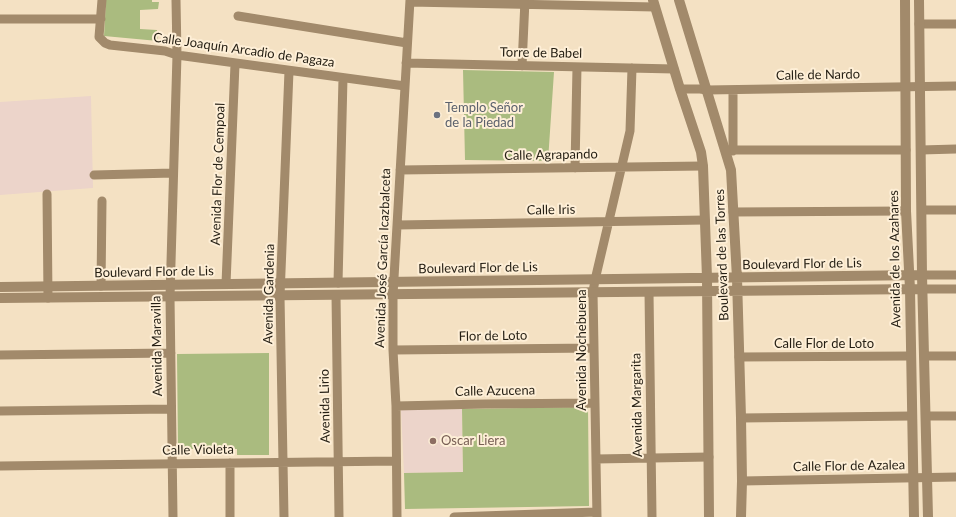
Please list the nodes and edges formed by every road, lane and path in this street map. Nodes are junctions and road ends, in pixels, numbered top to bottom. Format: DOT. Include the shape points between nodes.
graph roads {
  1 [pos="102,0"];
  2 [pos="176,0"];
  3 [pos="679,0"];
  4 [pos="905,0"];
  5 [pos="919,0"];
  6 [pos="410,1"];
  7 [pos="525,2"];
  8 [pos="654,3"];
  9 [pos="238,16"];
  10 [pos="0,19"];
  11 [pos="101,20"];
  12 [pos="919,24"];
  13 [pos="956,24"];
  14 [pos="407,43"];
  15 [pos="177,55"];
  16 [pos="406,63"];
  17 [pos="235,64"];
  18 [pos="522,66"];
  19 [pos="577,67"];
  20 [pos="632,68"];
  21 [pos="674,69"];
  22 [pos="289,71"];
  23 [pos="343,78"];
  24 [pos="405,86"];
  25 [pos="956,86"];
  26 [pos="905,87"];
  27 [pos="920,87"];
  28 [pos="680,90"];
  29 [pos="707,90"];
  30 [pos="733,90"];
  31 [pos="956,149"];
  32 [pos="906,150"];
  33 [pos="920,150"];
  34 [pos="730,151"];
  35 [pos="703,166"];
  36 [pos="621,167"];
  37 [pos="576,168"];
  38 [pos="400,170"];
  39 [pos="173,173"];
  40 [pos="94,174"];
  41 [pos="47,194"];
  42 [pos="102,201"];
  43 [pos="922,210"];
  44 [pos="956,210"];
  45 [pos="906,211"];
  46 [pos="733,212"];
  47 [pos="705,220"];
  48 [pos="608,222"];
  49 [pos="397,225"];
  50 [pos="910,275"];
  51 [pos="922,275"];
  52 [pos="956,275"];
  53 [pos="707,278"];
  54 [pos="736,278"];
  55 [pos="595,280"];
  56 [pos="394,282"];
  57 [pos="338,283"];
  58 [pos="226,284"];
  59 [pos="281,284"];
  60 [pos="170,285"];
  61 [pos="101,286"];
  62 [pos="0,287"];
  63 [pos="47,287"];
  64 [pos="910,289"];
  65 [pos="923,289"];
  66 [pos="956,289"];
  67 [pos="706,291"];
  68 [pos="737,291"];
  69 [pos="593,292"];
  70 [pos="649,292"];
  71 [pos="393,294"];
  72 [pos="336,295"];
  73 [pos="280,296"];
  74 [pos="170,297"];
  75 [pos="0,298"];
  76 [pos="48,298"];
  77 [pos="594,348"];
  78 [pos="393,350"];
  79 [pos="170,353"];
  80 [pos="0,355"];
  81 [pos="910,356"];
  82 [pos="925,356"];
  83 [pos="956,356"];
  84 [pos="738,357"];
  85 [pos="595,403"];
  86 [pos="396,406"];
  87 [pos="171,409"];
  88 [pos="0,411"];
  89 [pos="912,416"];
  90 [pos="926,416"];
  91 [pos="956,416"];
  92 [pos="741,418"];
  93 [pos="709,457"];
  94 [pos="651,458"];
  95 [pos="596,459"];
  96 [pos="396,461"];
  97 [pos="339,462"];
  98 [pos="230,463"];
  99 [pos="283,463"];
  100 [pos="172,464"];
  101 [pos="0,466"];
  102 [pos="956,477"];
  103 [pos="913,478"];
  104 [pos="927,478"];
  105 [pos="742,482"];
  106 [pos="596,514"];
  107 [pos="173,517"];
  108 [pos="230,517"];
  109 [pos="284,517"];
  110 [pos="340,517"];
  111 [pos="397,517"];
  112 [pos="454,517"];
  113 [pos="652,517"];
  114 [pos="710,517"];
  115 [pos="740,517"];
  116 [pos="914,517"];
  117 [pos="928,517"];
  1 -- 11 [label="street, Calle Joaquín Arcadio de Pagaza"];
  2 -- 15 [label="street, Avenida Maravilla"];
  3 -- 29 [label="street, Boulevard de las Torres"];
  4 -- 26 [label="street, Avenida de los Azahares"];
  5 -- 12 [label="street, Avenida de los Azahares"];
  6 -- 7 [label="street"];
  6 -- 14 [label="street, Avenida José García Icazbalceta"];
  7 -- 8 [label="street"];
  7 -- 18 [label="street"];
  8 -- 21 [label="street, Boulevard de las Torres"];
  9 -- 14 [label="street"];
  10 -- 11 [label="street"];
  11 -- 15 [label="street, Calle Joaquín Arcadio de Pagaza" via="100,37 105,43"];
  12 -- 13 [label="street"];
  12 -- 27 [label="street, Avenida de los Azahares"];
  14 -- 16 [label="street, Avenida José García Icazbalceta"];
  15 -- 17 [label="street, Calle Joaquín Arcadio de Pagaza"];
  15 -- 39 [label="street, Avenida Maravilla"];
  16 -- 18 [label="street, Torre de Babel"];
  16 -- 24 [label="street, Avenida José García Icazbalceta"];
  17 -- 22 [label="street, Calle Joaquín Arcadio de Pagaza"];
  17 -- 58 [label="street, Avenida Flor de Cempoal"];
  18 -- 19 [label="street, Torre de Babel"];
  19 -- 20 [label="street, Torre de Babel"];
  19 -- 37 [label="street"];
  20 -- 21 [label="street, Torre de Babel"];
  20 -- 36 [label="street, Avenida Nochebuena" via="631,124"];
  21 -- 28 [label="street, Boulevard de las Torres"];
  22 -- 23 [label="street, Calle Joaquín Arcadio de Pagaza"];
  22 -- 59 [label="street, Avenida Gardenia"];
  23 -- 24 [label="street, Calle Joaquín Arcadio de Pagaza"];
  23 -- 57 [label="street"];
  24 -- 38 [label="street, Avenida José García Icazbalceta"];
  25 -- 27 [label="street, Calle de Nardo"];
  26 -- 27 [label="street, Calle de Nardo"];
  26 -- 30 [label="street, Calle de Nardo"];
  26 -- 32 [label="street, Avenida de los Azahares"];
  27 -- 33 [label="street, Avenida de los Azahares"];
  28 -- 29 [label="street, Calle de Nardo"];
  28 -- 35 [label="street, Boulevard de las Torres" via="701,152"];
  29 -- 30 [label="street, Calle de Nardo"];
  29 -- 34 [label="street, Boulevard de las Torres"];
  30 -- 34 [label="street"];
  31 -- 33 [label="street"];
  32 -- 34 [label="street"];
  32 -- 45 [label="street, Avenida de los Azahares"];
  33 -- 43 [label="street, Avenida de los Azahares"];
  34 -- 46 [label="street, Boulevard de las Torres"];
  35 -- 36 [label="street, Calle Agrapando"];
  35 -- 47 [label="street, Boulevard de las Torres"];
  36 -- 37 [label="street, Calle Agrapando"];
  36 -- 48 [label="street, Avenida Nochebuena"];
  37 -- 38 [label="street, Calle Agrapando"];
  38 -- 49 [label="street, Avenida José García Icazbalceta"];
  39 -- 40 [label="street"];
  39 -- 60 [label="street, Avenida Maravilla"];
  41 -- 63 [label="street"];
  42 -- 61 [label="street"];
  43 -- 44 [label="street"];
  43 -- 51 [label="street, Avenida de los Azahares"];
  45 -- 46 [label="street"];
  45 -- 50 [label="street, Avenida de los Azahares"];
  46 -- 54 [label="street, Boulevard de las Torres"];
  47 -- 48 [label="street, Calle Iris"];
  47 -- 53 [label="street, Boulevard de las Torres"];
  48 -- 49 [label="street, Calle Iris"];
  48 -- 55 [label="street, Avenida Nochebuena"];
  49 -- 56 [label="street, Avenida José García Icazbalceta"];
  50 -- 51 [label="street, Boulevard Flor de Lis"];
  50 -- 54 [label="street, Boulevard Flor de Lis"];
  50 -- 64 [label="street, Avenida de los Azahares"];
  51 -- 52 [label="street, Boulevard Flor de Lis"];
  51 -- 65 [label="street, Avenida de los Azahares"];
  53 -- 54 [label="street, Boulevard Flor de Lis"];
  53 -- 55 [label="street, Boulevard Flor de Lis"];
  53 -- 67 [label="street, Boulevard de las Torres"];
  54 -- 68 [label="street, Boulevard de las Torres"];
  55 -- 56 [label="street, Boulevard Flor de Lis"];
  55 -- 69 [label="street, Avenida Nochebuena"];
  56 -- 57 [label="street, Boulevard Flor de Lis"];
  56 -- 71 [label="street, Avenida José García Icazbalceta"];
  57 -- 59 [label="street, Boulevard Flor de Lis"];
  58 -- 59 [label="street, Boulevard Flor de Lis"];
  58 -- 60 [label="street, Boulevard Flor de Lis"];
  59 -- 73 [label="street, Avenida Gardenia"];
  60 -- 61 [label="street, Boulevard Flor de Lis"];
  60 -- 74 [label="street, Avenida Maravilla"];
  61 -- 63 [label="street, Boulevard Flor de Lis"];
  62 -- 63 [label="street, Boulevard Flor de Lis"];
  63 -- 76 [label="street"];
  64 -- 65 [label="street, Boulevard Flor de Lis"];
  64 -- 68 [label="street, Boulevard Flor de Lis"];
  64 -- 81 [label="street, Avenida de los Azahares"];
  65 -- 66 [label="street, Boulevard Flor de Lis"];
  65 -- 82 [label="street, Avenida de los Azahares"];
  67 -- 68 [label="street, Boulevard Flor de Lis"];
  67 -- 70 [label="street, Boulevard Flor de Lis"];
  67 -- 93 [label="street, Boulevard de las Torres"];
  68 -- 84 [label="street, Boulevard de las Torres"];
  69 -- 70 [label="street, Boulevard Flor de Lis"];
  69 -- 71 [label="street, Boulevard Flor de Lis"];
  69 -- 77 [label="street, Avenida Nochebuena"];
  70 -- 94 [label="street, Avenida Margarita"];
  71 -- 72 [label="street, Boulevard Flor de Lis"];
  71 -- 78 [label="street, Avenida José García Icazbalceta"];
  72 -- 73 [label="street, Boulevard Flor de Lis"];
  72 -- 97 [label="street, Avenida Lirio"];
  73 -- 74 [label="street, Boulevard Flor de Lis"];
  73 -- 99 [label="street, Avenida Gardenia"];
  74 -- 76 [label="street, Boulevard Flor de Lis"];
  74 -- 79 [label="street, Avenida Maravilla"];
  75 -- 76 [label="street, Boulevard Flor de Lis"];
  77 -- 78 [label="street, Flor de Loto"];
  77 -- 85 [label="street, Avenida Nochebuena"];
  78 -- 86 [label="street, Avenida José García Icazbalceta"];
  79 -- 80 [label="street"];
  79 -- 87 [label="street, Avenida Maravilla"];
  81 -- 84 [label="street, Calle Flor de Loto"];
  81 -- 89 [label="street, Avenida de los Azahares"];
  82 -- 83 [label="street"];
  82 -- 90 [label="street, Avenida de los Azahares"];
  84 -- 92 [label="street, Boulevard de las Torres"];
  85 -- 86 [label="street, Calle Azucena"];
  85 -- 95 [label="street, Avenida Nochebuena"];
  86 -- 96 [label="street, Avenida José García Icazbalceta"];
  87 -- 88 [label="street"];
  87 -- 100 [label="street, Avenida Maravilla"];
  89 -- 92 [label="street"];
  89 -- 103 [label="street, Avenida de los Azahares"];
  90 -- 91 [label="street"];
  90 -- 104 [label="street, Avenida de los Azahares"];
  92 -- 105 [label="street, Boulevard de las Torres"];
  93 -- 94 [label="street"];
  93 -- 114 [label="street, Boulevard de las Torres"];
  94 -- 95 [label="street"];
  94 -- 113 [label="street, Avenida Margarita"];
  95 -- 106 [label="street, Avenida Nochebuena"];
  96 -- 97 [label="street, Calle Violeta"];
  96 -- 111 [label="street, Avenida José García Icazbalceta"];
  97 -- 99 [label="street, Calle Violeta"];
  97 -- 110 [label="street, Avenida Lirio"];
  98 -- 99 [label="street, Calle Violeta"];
  98 -- 100 [label="street, Calle Violeta"];
  98 -- 108 [label="street"];
  99 -- 109 [label="street, Avenida Gardenia"];
  100 -- 101 [label="street, Calle Violeta"];
  100 -- 107 [label="street, Avenida Maravilla"];
  102 -- 104 [label="street, Calle Flor de Azalea"];
  103 -- 104 [label="street, Calle Flor de Azalea"];
  103 -- 105 [label="street, Calle Flor de Azalea"];
  103 -- 116 [label="street, Avenida de los Azahares"];
  104 -- 117 [label="street, Avenida de los Azahares"];
  105 -- 115 [label="street, Boulevard de las Torres"];
  106 -- 112 [label="street"];
}
